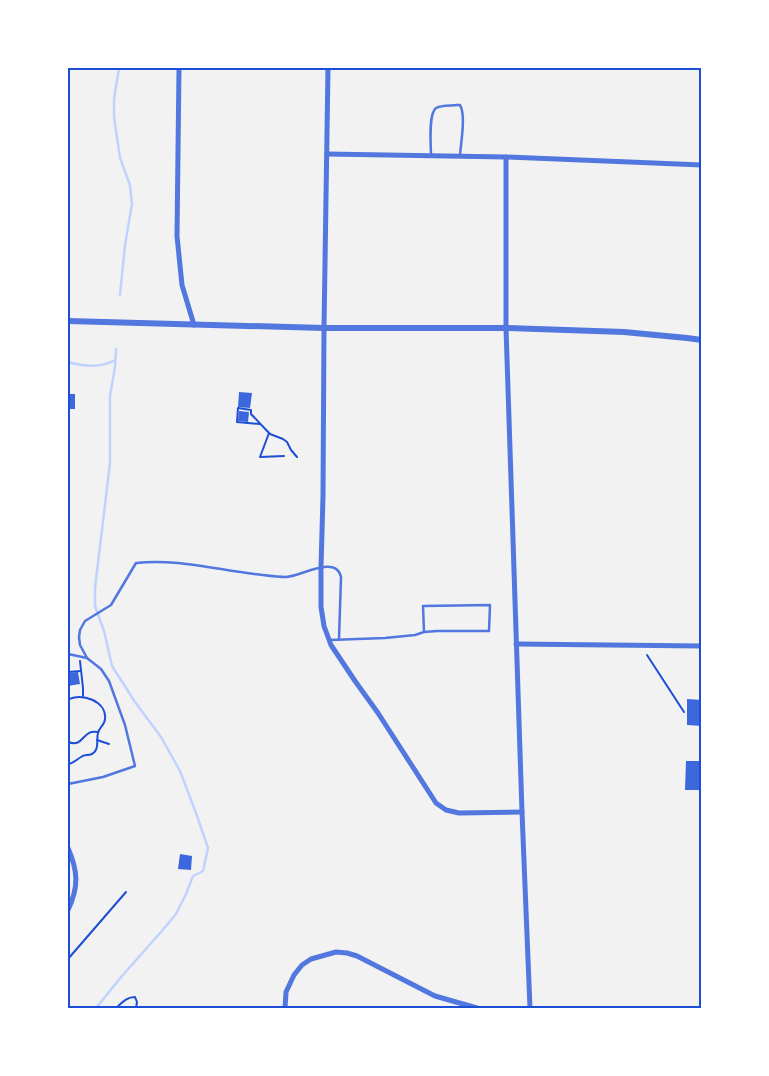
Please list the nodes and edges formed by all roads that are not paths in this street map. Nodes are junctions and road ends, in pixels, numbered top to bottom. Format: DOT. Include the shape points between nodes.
graph roads {
  1 [pos="179,68"];
  2 [pos="328,68"];
  3 [pos="327,154"];
  4 [pos="431,156"];
  5 [pos="460,157"];
  6 [pos="506,158"];
  7 [pos="702,165"];
  8 [pos="68,322"];
  9 [pos="194,325"];
  10 [pos="324,328"];
  11 [pos="506,328"];
  12 [pos="702,340"];
  13 [pos="321,567"];
  14 [pos="424,632"];
  15 [pos="339,639"];
  16 [pos="329,640"];
  17 [pos="516,644"];
  18 [pos="702,646"];
  19 [pos="68,654"];
  20 [pos="87,658"];
  21 [pos="68,784"];
  22 [pos="522,812"];
  23 [pos="68,848"];
  24 [pos="68,910"];
  25 [pos="285,1008"];
  26 [pos="476,1008"];
  27 [pos="530,1008"];
  1 -- 9 [label="street" via="177,236 182,285"];
  2 -- 3 [label="street"];
  3 -- 4 [label="street"];
  3 -- 10 [label="street"];
  4 -- 5 [label="street"];
  4 -- 5 [label="lane" via="431,116 434,110 460,105 463,119"];
  5 -- 6 [label="street"];
  6 -- 7 [label="street"];
  6 -- 11 [label="street"];
  8 -- 9 [label="street"];
  9 -- 10 [label="street"];
  10 -- 11 [label="street"];
  10 -- 13 [label="street"];
  11 -- 12 [label="street" via="624,332"];
  11 -- 17 [label="street"];
  13 -- 15 [label="lane" via="339,571"];
  13 -- 16 [label="street" via="321,607"];
  13 -- 20 [label="lane" via="288,577 153,561 136,563 111,605 84,621 79,637"];
  14 -- 14 [label="lane" via="489,631 490,605 423,606"];
  14 -- 15 [label="lane"];
  15 -- 16 [label="lane"];
  16 -- 22 [label="street" via="436,803 459,813"];
  17 -- 18 [label="street"];
  17 -- 22 [label="street"];
  19 -- 20 [label="lane"];
  20 -- 21 [label="lane" via="101,668 109,681 135,766"];
  22 -- 27 [label="street"];
  23 -- 24 [label="street" via="74,861 76,879 74,897"];
  25 -- 26 [label="street" via="286,992 302,965 336,952 356,956 435,996"];
}
